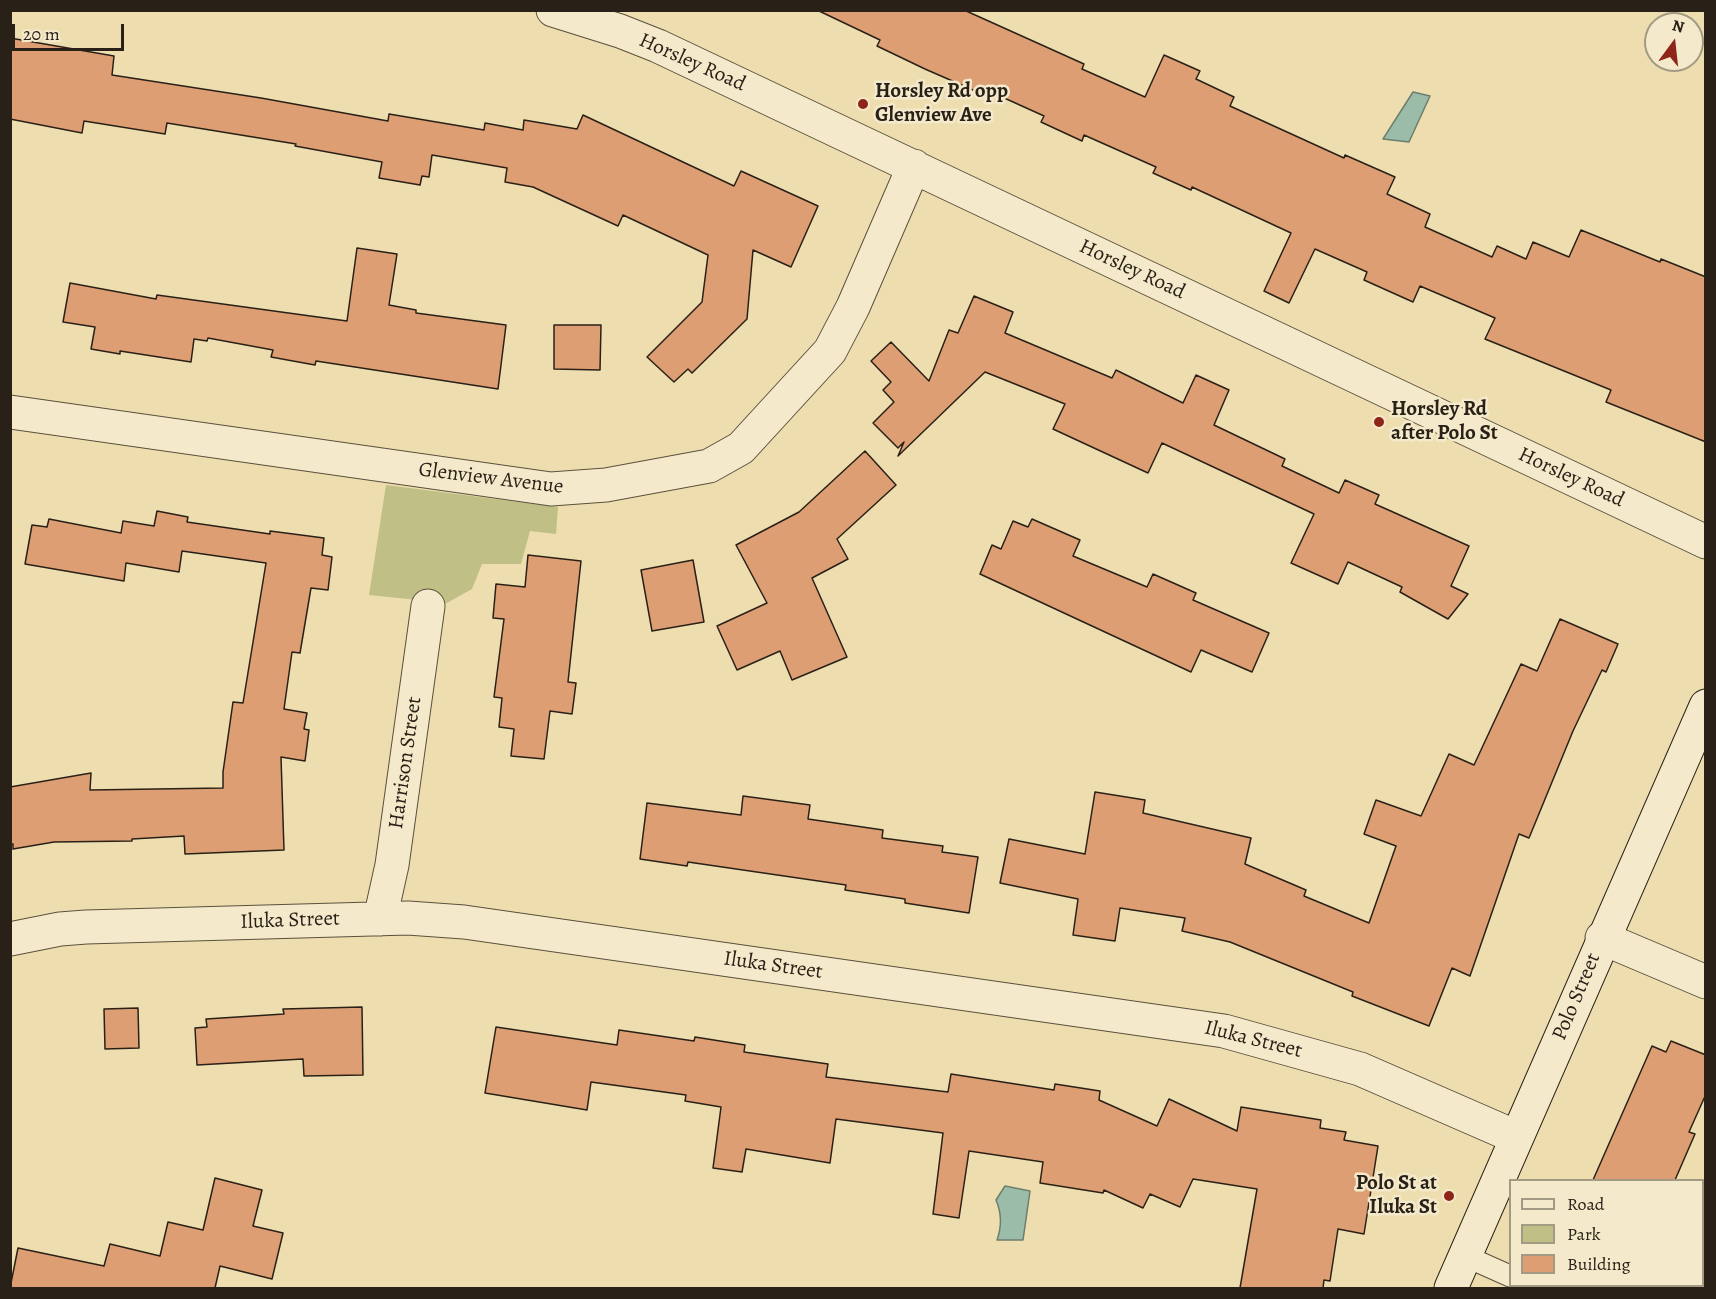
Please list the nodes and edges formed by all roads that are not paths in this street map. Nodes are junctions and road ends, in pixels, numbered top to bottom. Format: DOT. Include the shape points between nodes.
graph roads {
  1 [pos="553,10"];
  2 [pos="914,166"];
  3 [pos="10,412"];
  4 [pos="1706,542"];
  5 [pos="428,606"];
  6 [pos="1706,706"];
  7 [pos="380,919"];
  8 [pos="1602,938"];
  9 [pos="10,939"];
  10 [pos="1706,982"];
  11 [pos="1516,1137"];
  12 [pos="1465,1256"];
  13 [pos="1509,1276"];
  14 [pos="1450,1288"];
  1 -- 2 [label="street, Horsley Road" via="658,46"];
  2 -- 3 [label="street, Glenview Avenue" via="830,351 741,448 709,466 606,485 551,489"];
  2 -- 4 [label="street, Horsley Road"];
  5 -- 7 [label="street, Harrison Street" via="392,865"];
  6 -- 8 [label="street, Polo Street"];
  7 -- 9 [label="street, Iluka Street" via="86,927"];
  7 -- 11 [label="street, Iluka Street" via="464,922 1224,1031 1360,1069"];
  8 -- 10 [label="street"];
  8 -- 11 [label="street, Polo Street"];
  11 -- 12 [label="street, Polo Street"];
  12 -- 13 [label="lane"];
  12 -- 14 [label="street, Polo Street"];
}
